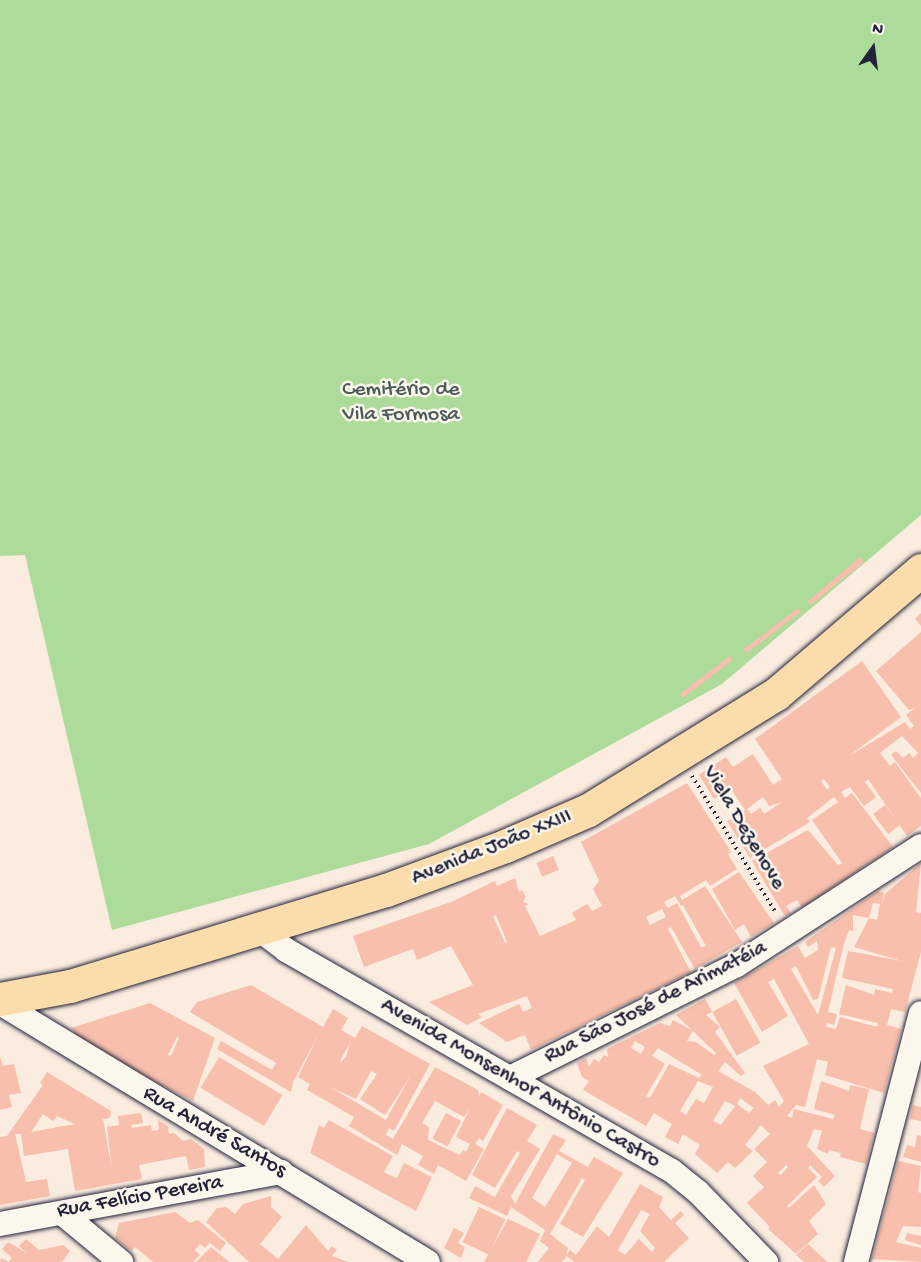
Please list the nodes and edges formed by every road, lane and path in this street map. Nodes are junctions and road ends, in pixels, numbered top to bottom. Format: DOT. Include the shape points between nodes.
graph roads {
  1 [pos="921,570"];
  2 [pos="679,755"];
  3 [pos="921,846"];
  4 [pos="779,919"];
  5 [pos="257,928"];
  6 [pos="0,1001"];
  7 [pos="921,1013"];
  8 [pos="510,1078"];
  9 [pos="281,1172"];
  10 [pos="62,1213"];
  11 [pos="0,1224"];
  12 [pos="405,1255"];
  13 [pos="121,1262"];
  14 [pos="428,1262"];
  15 [pos="766,1262"];
  16 [pos="856,1262"];
  1 -- 2 [label="main road, Avenida João XXIII" via="776,694"];
  2 -- 4 [label="path, Viela Dezenove"];
  2 -- 5 [label="main road, Avenida João XXIII" via="588,810 505,846 386,890"];
  3 -- 8 [label="street, Rua São José de Arimatéia" via="737,965"];
  5 -- 6 [label="main road, Avenida João XXIII" via="70,986"];
  5 -- 8 [label="street, Avenida Monsenhor Antônio Castro" via="286,950"];
  6 -- 9 [label="street, Rua André Santos"];
  7 -- 16 [label="street"];
  8 -- 15 [label="street, Avenida Monsenhor Antônio Castro" via="672,1171"];
  9 -- 10 [label="street, Rua Felício Pereira"];
  9 -- 12 [label="street, Rua André Santos"];
  10 -- 11 [label="street, Rua Felício Pereira"];
  10 -- 13 [label="street"];
  12 -- 14 [label="street, Rua André Santos"];
}
